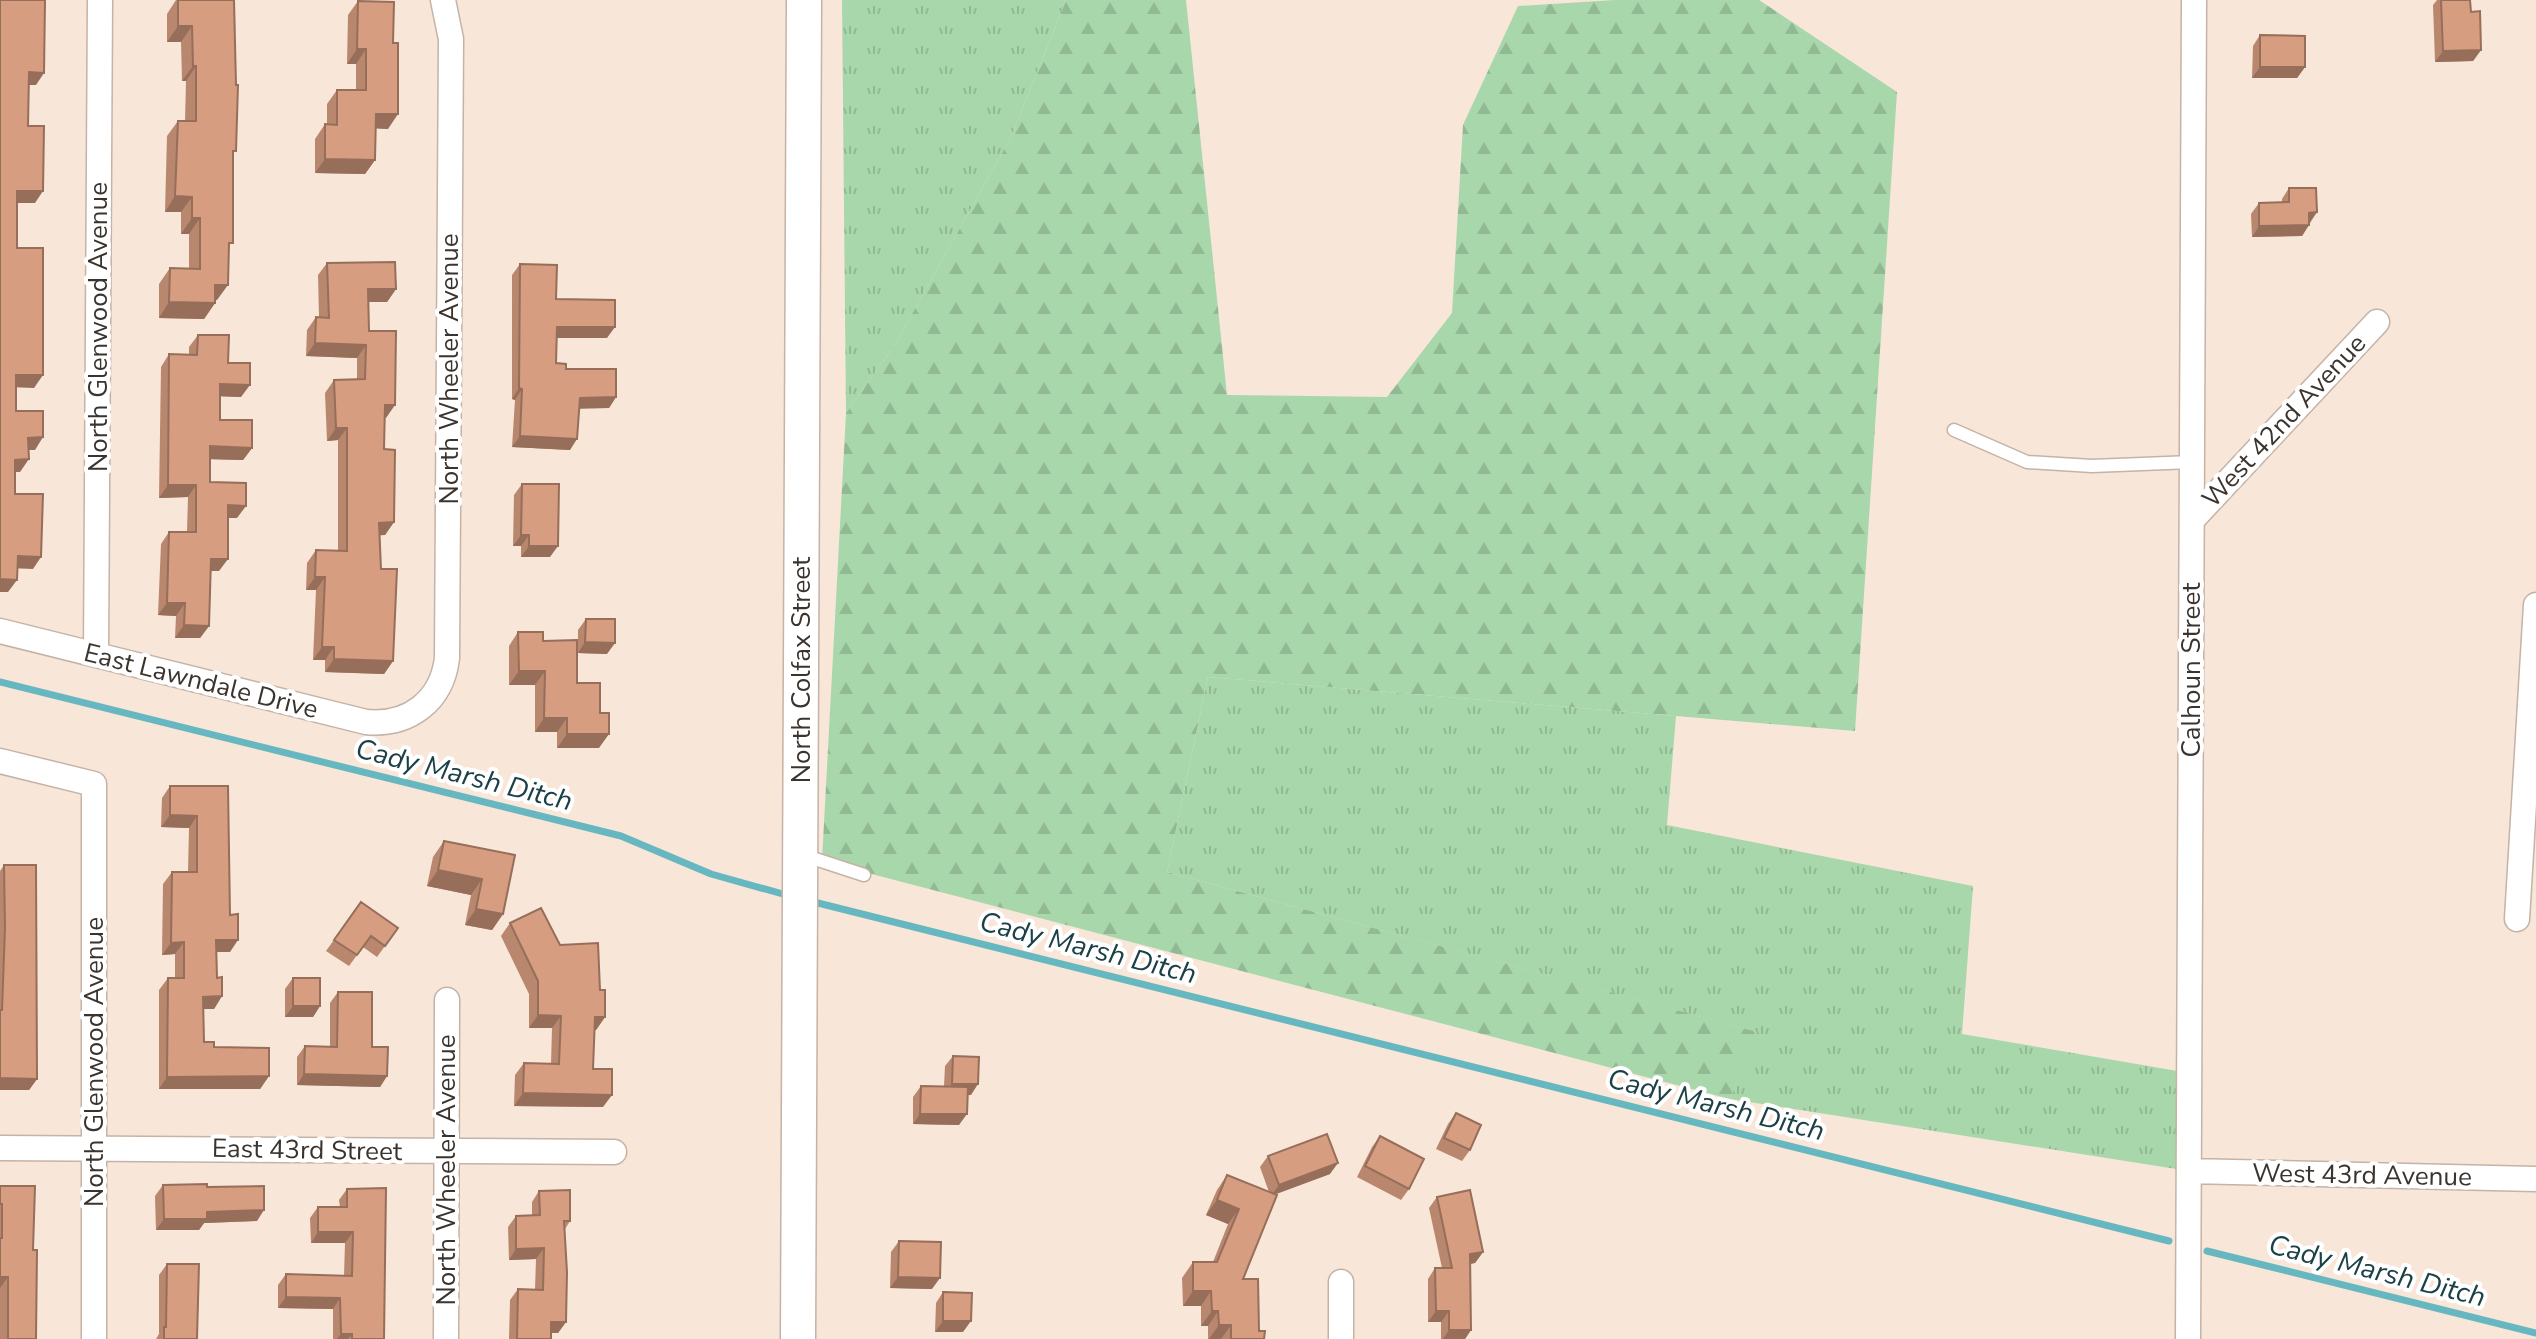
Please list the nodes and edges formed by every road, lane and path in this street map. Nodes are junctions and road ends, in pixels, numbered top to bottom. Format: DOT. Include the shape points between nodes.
graph roads {
  1 [pos="100,0"];
  2 [pos="443,0"];
  3 [pos="804,0"];
  4 [pos="2194,0"];
  5 [pos="2377,322"];
  6 [pos="1954,430"];
  7 [pos="2192,462"];
  8 [pos="2192,520"];
  9 [pos="2536,605"];
  10 [pos="0,631"];
  11 [pos="96,655"];
  12 [pos="402,719"];
  13 [pos="0,761"];
  14 [pos="808,846"];
  15 [pos="864,875"];
  16 [pos="2517,919"];
  17 [pos="447,1000"];
  18 [pos="0,1148"];
  19 [pos="94,1148"];
  20 [pos="447,1152"];
  21 [pos="614,1152"];
  22 [pos="2189,1171"];
  23 [pos="2536,1179"];
  24 [pos="1341,1282"];
  25 [pos="94,1339"];
  26 [pos="446,1339"];
  27 [pos="798,1339"];
  28 [pos="1341,1339"];
  29 [pos="2188,1339"];
  1 -- 11 [label="street, North Glenwood Avenue"];
  2 -- 12 [label="street, North Wheeler Avenue" via="451,39 447,658 434,695"];
  3 -- 14 [label="street, North Colfax Street"];
  4 -- 7 [label="street, Calhoun Street"];
  5 -- 8 [label="street, West 42nd Avenue"];
  6 -- 7 [label="lane" via="2027,462"];
  7 -- 8 [label="street, Calhoun Street"];
  8 -- 22 [label="street, Calhoun Street"];
  9 -- 16 [label="street"];
  10 -- 11 [label="street, East Lawndale Drive"];
  11 -- 12 [label="street, East Lawndale Drive" via="366,722"];
  13 -- 19 [label="street, North Glenwood Avenue" via="94,784"];
  14 -- 15 [label="lane"];
  14 -- 27 [label="street, North Colfax Street" via="800,935"];
  17 -- 20 [label="street, North Wheeler Avenue"];
  18 -- 19 [label="street, East 43rd Street"];
  19 -- 20 [label="street, East 43rd Street"];
  19 -- 25 [label="street, North Glenwood Avenue"];
  20 -- 21 [label="street, East 43rd Street"];
  20 -- 26 [label="street, North Wheeler Avenue"];
  22 -- 23 [label="street, West 43rd Avenue"];
  22 -- 29 [label="street, Calhoun Street"];
  24 -- 28 [label="street"];
}
